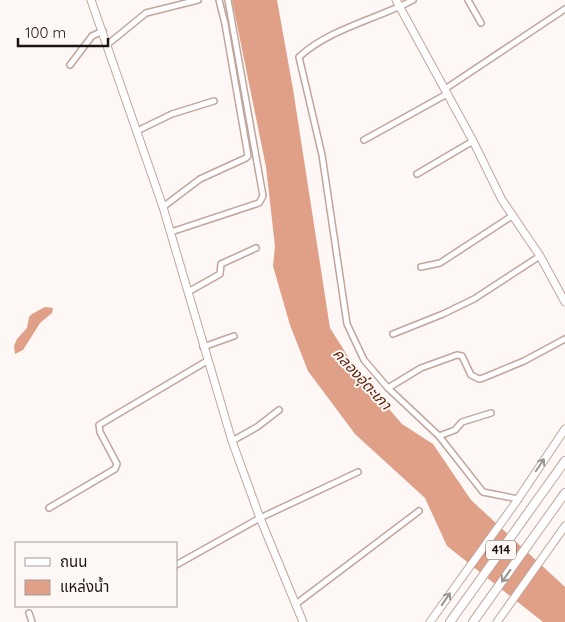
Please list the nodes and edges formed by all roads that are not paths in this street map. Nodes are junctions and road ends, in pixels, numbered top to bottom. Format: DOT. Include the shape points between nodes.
graph roads {
  1 [pos="92,0"];
  2 [pos="198,0"];
  3 [pos="219,0"];
  4 [pos="228,0"];
  5 [pos="413,0"];
  6 [pos="468,0"];
  7 [pos="398,3"];
  8 [pos="565,10"];
  9 [pos="481,23"];
  10 [pos="104,32"];
  11 [pos="108,44"];
  12 [pos="70,65"];
  13 [pos="446,92"];
  14 [pos="214,101"];
  15 [pos="137,130"];
  16 [pos="364,140"];
  17 [pos="473,141"];
  18 [pos="417,174"];
  19 [pos="163,206"];
  20 [pos="512,216"];
  21 [pos="171,232"];
  22 [pos="256,248"];
  23 [pos="540,256"];
  24 [pos="420,267"];
  25 [pos="188,292"];
  26 [pos="565,302"];
  27 [pos="393,334"];
  28 [pos="234,336"];
  29 [pos="565,339"];
  30 [pos="203,347"];
  31 [pos="207,360"];
  32 [pos="388,388"];
  33 [pos="278,410"];
  34 [pos="491,413"];
  35 [pos="565,428"];
  36 [pos="439,436"];
  37 [pos="232,441"];
  38 [pos="565,461"];
  39 [pos="358,472"];
  40 [pos="565,493"];
  41 [pos="517,500"];
  42 [pos="49,508"];
  43 [pos="419,511"];
  44 [pos="260,518"];
  45 [pos="565,526"];
  46 [pos="178,564"];
  47 [pos="296,604"];
  48 [pos="29,613"];
  49 [pos="32,622"];
  50 [pos="303,622"];
  51 [pos="430,622"];
  52 [pos="450,622"];
  53 [pos="473,622"];
  54 [pos="497,622"];
  1 -- 10 [label="street"];
  2 -- 11 [label="street" via="146,13"];
  3 -- 19 [label="street" via="248,156 200,179"];
  4 -- 21 [label="street" via="262,201"];
  5 -- 7 [label="street"];
  6 -- 9 [label="street"];
  7 -- 13 [label="street"];
  7 -- 32 [label="street" via="328,37 299,57 322,155 347,324 364,360"];
  8 -- 13 [label="street"];
  10 -- 11 [label="street"];
  10 -- 12 [label="street" via="92,36"];
  11 -- 15 [label="street"];
  13 -- 16 [label="street"];
  13 -- 17 [label="street"];
  14 -- 15 [label="street" via="172,114"];
  15 -- 19 [label="street"];
  17 -- 18 [label="street"];
  17 -- 20 [label="street"];
  19 -- 21 [label="street"];
  20 -- 23 [label="street"];
  20 -- 24 [label="street" via="440,263"];
  21 -- 25 [label="street"];
  22 -- 25 [label="street" via="221,264 220,274"];
  23 -- 26 [label="street"];
  23 -- 27 [label="street" via="474,298"];
  25 -- 30 [label="street"];
  28 -- 30 [label="street"];
  29 -- 32 [label="street" via="483,378 471,375 462,356 456,355 421,368"];
  30 -- 31 [label="street"];
  31 -- 37 [label="street"];
  31 -- 42 [label="street" via="99,425 117,464 115,469"];
  32 -- 36 [label="street"];
  33 -- 37 [label="street"];
  34 -- 36 [label="street" via="462,422 455,430"];
  41 -- 35 [label="street, 414, one-way"];
  36 -- 41 [label="street" via="483,492"];
  37 -- 44 [label="street"];
  38 -- 52 [label="main road, 414"];
  39 -- 44 [label="street"];
  40 -- 53 [label="main road, 414, one-way"];
  51 -- 41 [label="street, 414, one-way"];
  43 -- 47 [label="street"];
  44 -- 46 [label="street"];
  44 -- 47 [label="street"];
  45 -- 54 [label="street, 414"];
  47 -- 50 [label="street"];
  48 -- 49 [label="street"];
}
